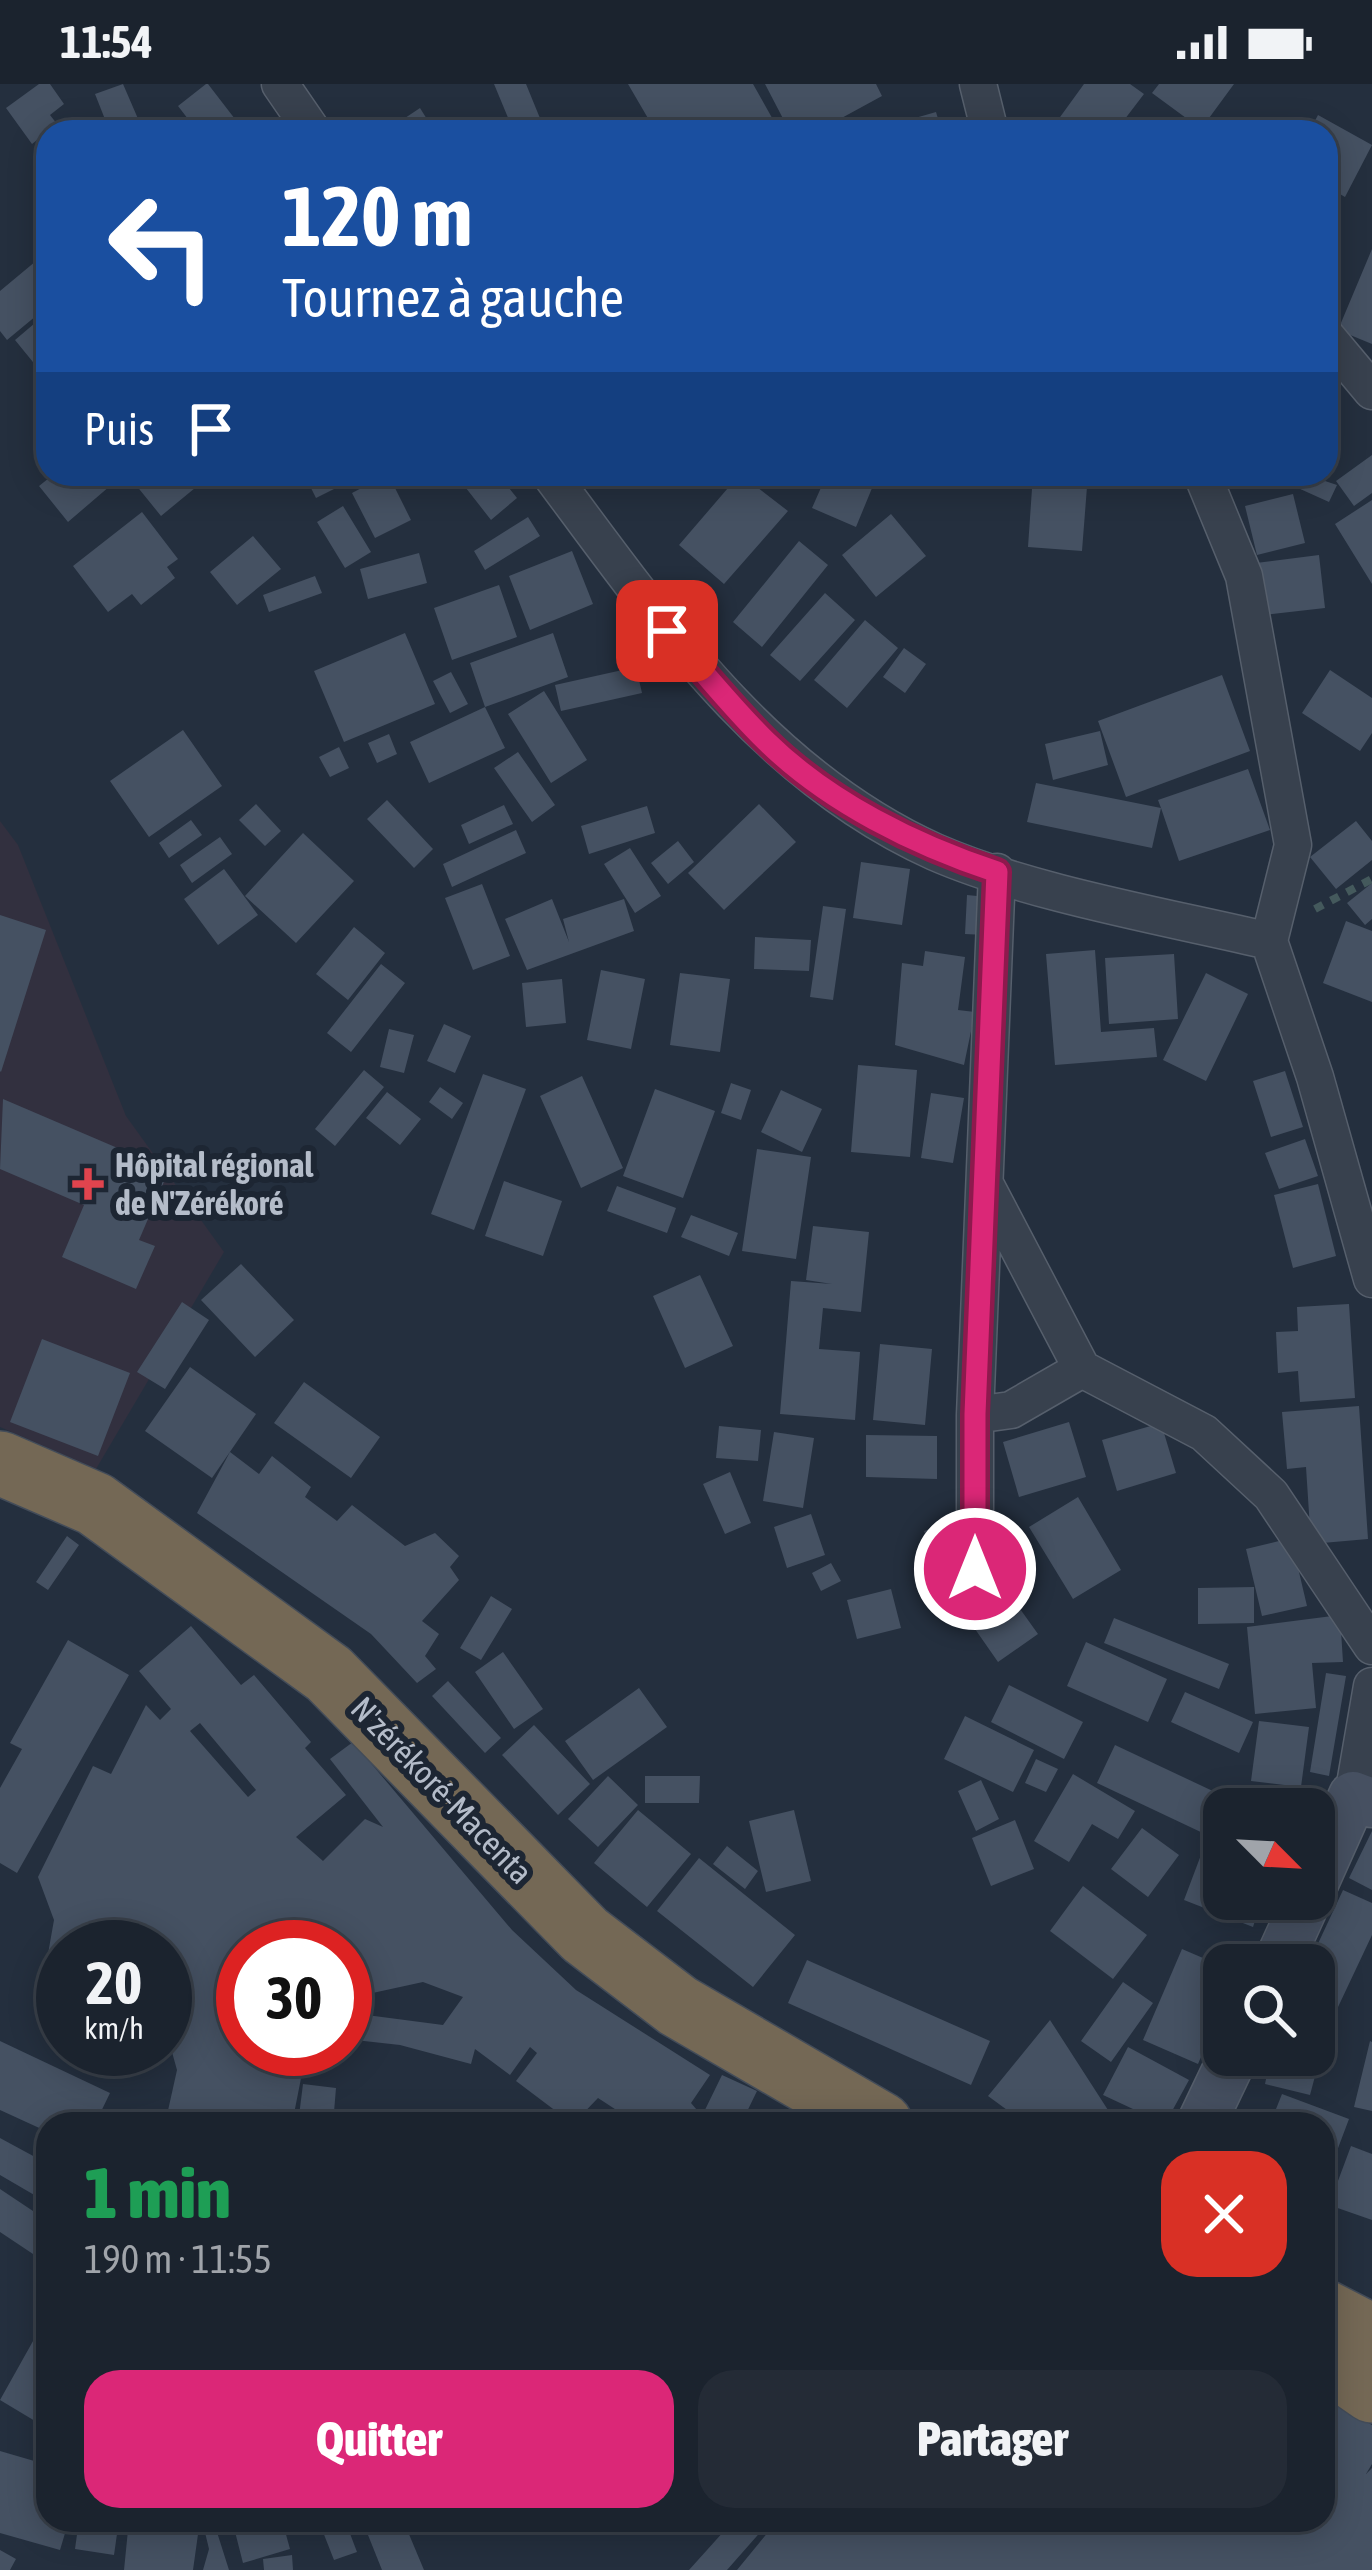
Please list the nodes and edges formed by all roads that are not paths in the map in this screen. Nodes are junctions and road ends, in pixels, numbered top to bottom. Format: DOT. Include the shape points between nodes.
graph roads {
  1 [pos="280,84"];
  2 [pos="978,84"];
  3 [pos="305,120"];
  4 [pos="987,120"];
  5 [pos="1338,350"];
  6 [pos="1372,391"];
  7 [pos="559,486"];
  8 [pos="1207,486"];
  9 [pos="997,872"];
  10 [pos="1269,941"];
  11 [pos="985,1185"];
  12 [pos="1372,1279"];
  13 [pos="1082,1369"];
  14 [pos="975,1414"];
  15 [pos="0,1463"];
  16 [pos="975,1569"];
  17 [pos="1372,1646"];
  18 [pos="1372,1686"];
  19 [pos="1362,1799"];
  20 [pos="1335,1846"];
  21 [pos="1224,2076"];
  22 [pos="860,2112"];
  23 [pos="1207,2112"];
  24 [pos="1335,2317"];
  25 [pos="1372,2336"];
  26 [pos="1335,2365"];
  27 [pos="1372,2391"];
  1 -- 3 [label="street"];
  2 -- 4 [label="street"];
  5 -- 6 [label="street"];
  7 -- 9 [label="street" via="667,631 768,743 842,799 934,851"];
  8 -- 10 [label="street" via="1244,576 1294,845"];
  9 -- 10 [label="street"];
  9 -- 11 [label="street"];
  10 -- 12 [label="street"];
  11 -- 13 [label="street"];
  11 -- 14 [label="street"];
  13 -- 14 [label="street" via="1011,1410"];
  13 -- 17 [label="street" via="1204,1433 1271,1495"];
  14 -- 16 [label="street"];
  15 -- 22 [label="highway, N'zérékoré-Macenta" via="95,1504 329,1673 585,1935 678,2006"];
  18 -- 19 [label="street"];
  19 -- 20 [label="street"];
  21 -- 23 [label="street"];
  24 -- 25 [label="highway"];
  26 -- 27 [label="highway"];
}
